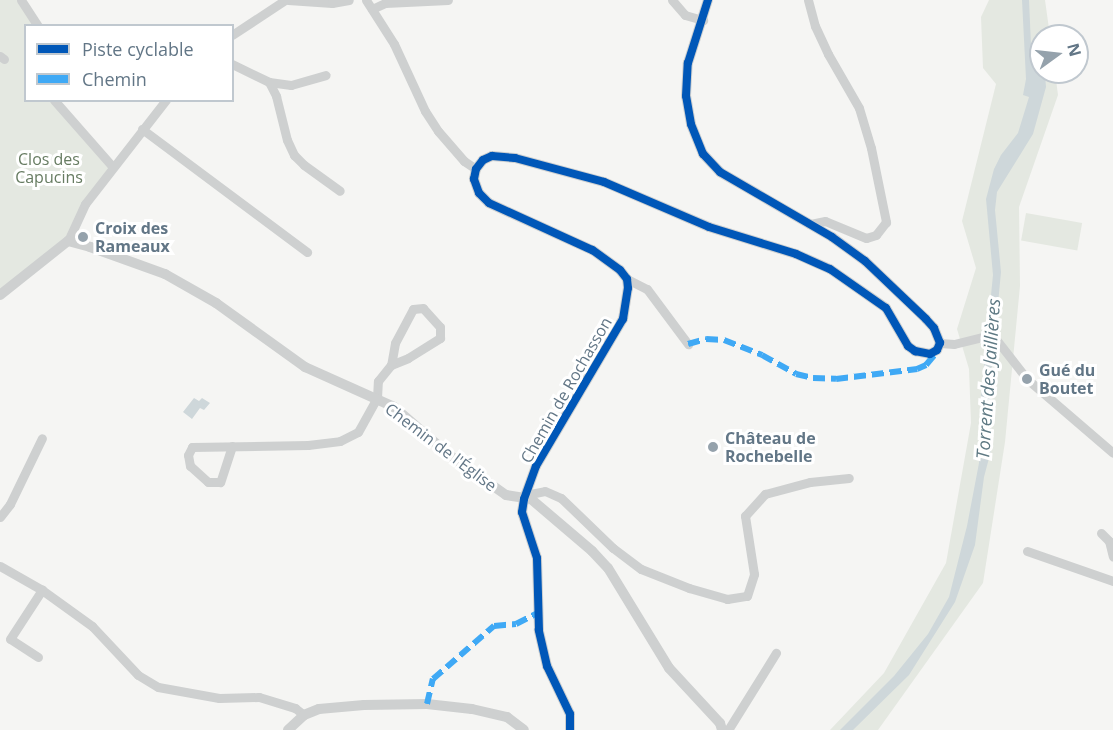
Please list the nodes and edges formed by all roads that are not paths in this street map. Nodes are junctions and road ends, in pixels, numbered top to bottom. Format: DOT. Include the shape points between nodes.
graph roads {
  1 [pos="21,0"];
  2 [pos="287,0"];
  3 [pos="349,0"];
  4 [pos="366,0"];
  5 [pos="448,0"];
  6 [pos="672,0"];
  7 [pos="708,0"];
  8 [pos="808,0"];
  9 [pos="372,9"];
  10 [pos="703,20"];
  11 [pos="37,24"];
  12 [pos="234,34"];
  13 [pos="234,65"];
  14 [pos="326,75"];
  15 [pos="269,82"];
  16 [pos="56,102"];
  17 [pos="164,102"];
  18 [pos="142,129"];
  19 [pos="112,166"];
  20 [pos="476,169"];
  21 [pos="340,191"];
  22 [pos="809,224"];
  23 [pos="68,241"];
  24 [pos="307,252"];
  25 [pos="627,279"];
  26 [pos="0,295"];
  27 [pos="940,343"];
  28 [pos="688,344"];
  29 [pos="391,365"];
  30 [pos="377,398"];
  31 [pos="42,438"];
  32 [pos="232,446"];
  33 [pos="1113,453"];
  34 [pos="849,478"];
  35 [pos="524,497"];
  36 [pos="0,517"];
  37 [pos="1101,533"];
  38 [pos="1027,551"];
  39 [pos="1113,557"];
  40 [pos="0,566"];
  41 [pos="1113,581"];
  42 [pos="42,590"];
  43 [pos="776,653"];
  44 [pos="38,657"];
  45 [pos="304,715"];
  46 [pos="288,730"];
  47 [pos="524,730"];
  48 [pos="570,730"];
  49 [pos="722,730"];
  50 [pos="728,730"];
  1 -- 11 [label="street"];
  2 -- 3 [label="street"];
  2 -- 12 [label="street"];
  4 -- 9 [label="street"];
  5 -- 9 [label="street" via="385,3"];
  6 -- 10 [label="street" via="685,15"];
  7 -- 10 [label="street"];
  8 -- 22 [label="street" via="828,54 859,108 885,222 876,235 866,238 825,221"];
  9 -- 20 [label="street" via="394,44 425,111 456,152"];
  10 -- 22 [label="street" via="688,63 686,96 703,154 720,172"];
  13 -- 15 [label="street"];
  14 -- 15 [label="street" via="298,84"];
  15 -- 21 [label="street" via="294,155"];
  16 -- 19 [label="street"];
  17 -- 18 [label="street"];
  18 -- 19 [label="street"];
  18 -- 24 [label="street"];
  19 -- 23 [label="street" via="85,204"];
  20 -- 25 [label="street" via="476,186 489,202 592,250"];
  20 -- 27 [label="street" via="492,156 515,158 628,190 709,227 796,254 830,269 886,308 908,346 915,351 930,354"];
  22 -- 27 [label="street" via="865,261 926,319"];
  23 -- 26 [label="street"];
  23 -- 30 [label="street, Chemin de l'Église" via="165,274 216,303 305,367"];
  25 -- 28 [label="street" via="647,288"];
  25 -- 35 [label="street, Chemin de Rochasson" via="623,319 553,434"];
  27 -- 33 [label="street" via="995,338 1027,379"];
  29 -- 29 [label="street" via="440,338 440,327 423,308 412,309 396,343"];
  29 -- 30 [label="street" via="378,381"];
  30 -- 32 [label="street" via="358,432 340,441"];
  30 -- 35 [label="street, Chemin de l'Église" via="394,407 494,488 506,495"];
  31 -- 36 [label="street"];
  32 -- 32 [label="street" via="192,447 188,455 190,466 208,482 220,482"];
  34 -- 35 [label="street" via="810,482 765,494 745,516 754,573 747,596 727,599 641,569 561,498 545,491"];
  35 -- 48 [label="street, Chemin de Rochasson" via="522,512 537,558 539,630 547,666 570,714"];
  35 -- 49 [label="street, Chemin de l'Église" via="544,508 608,568 669,668 720,723"];
  37 -- 39 [label="street" via="1109,541"];
  38 -- 41 [label="street"];
  40 -- 42 [label="street"];
  42 -- 44 [label="street" via="10,639"];
  42 -- 45 [label="street" via="92,626 138,675 158,687 219,698 259,698 295,708"];
  43 -- 50 [label="street"];
  45 -- 46 [label="street"];
  45 -- 47 [label="street" via="319,709 363,705 435,705 507,717"];
}
